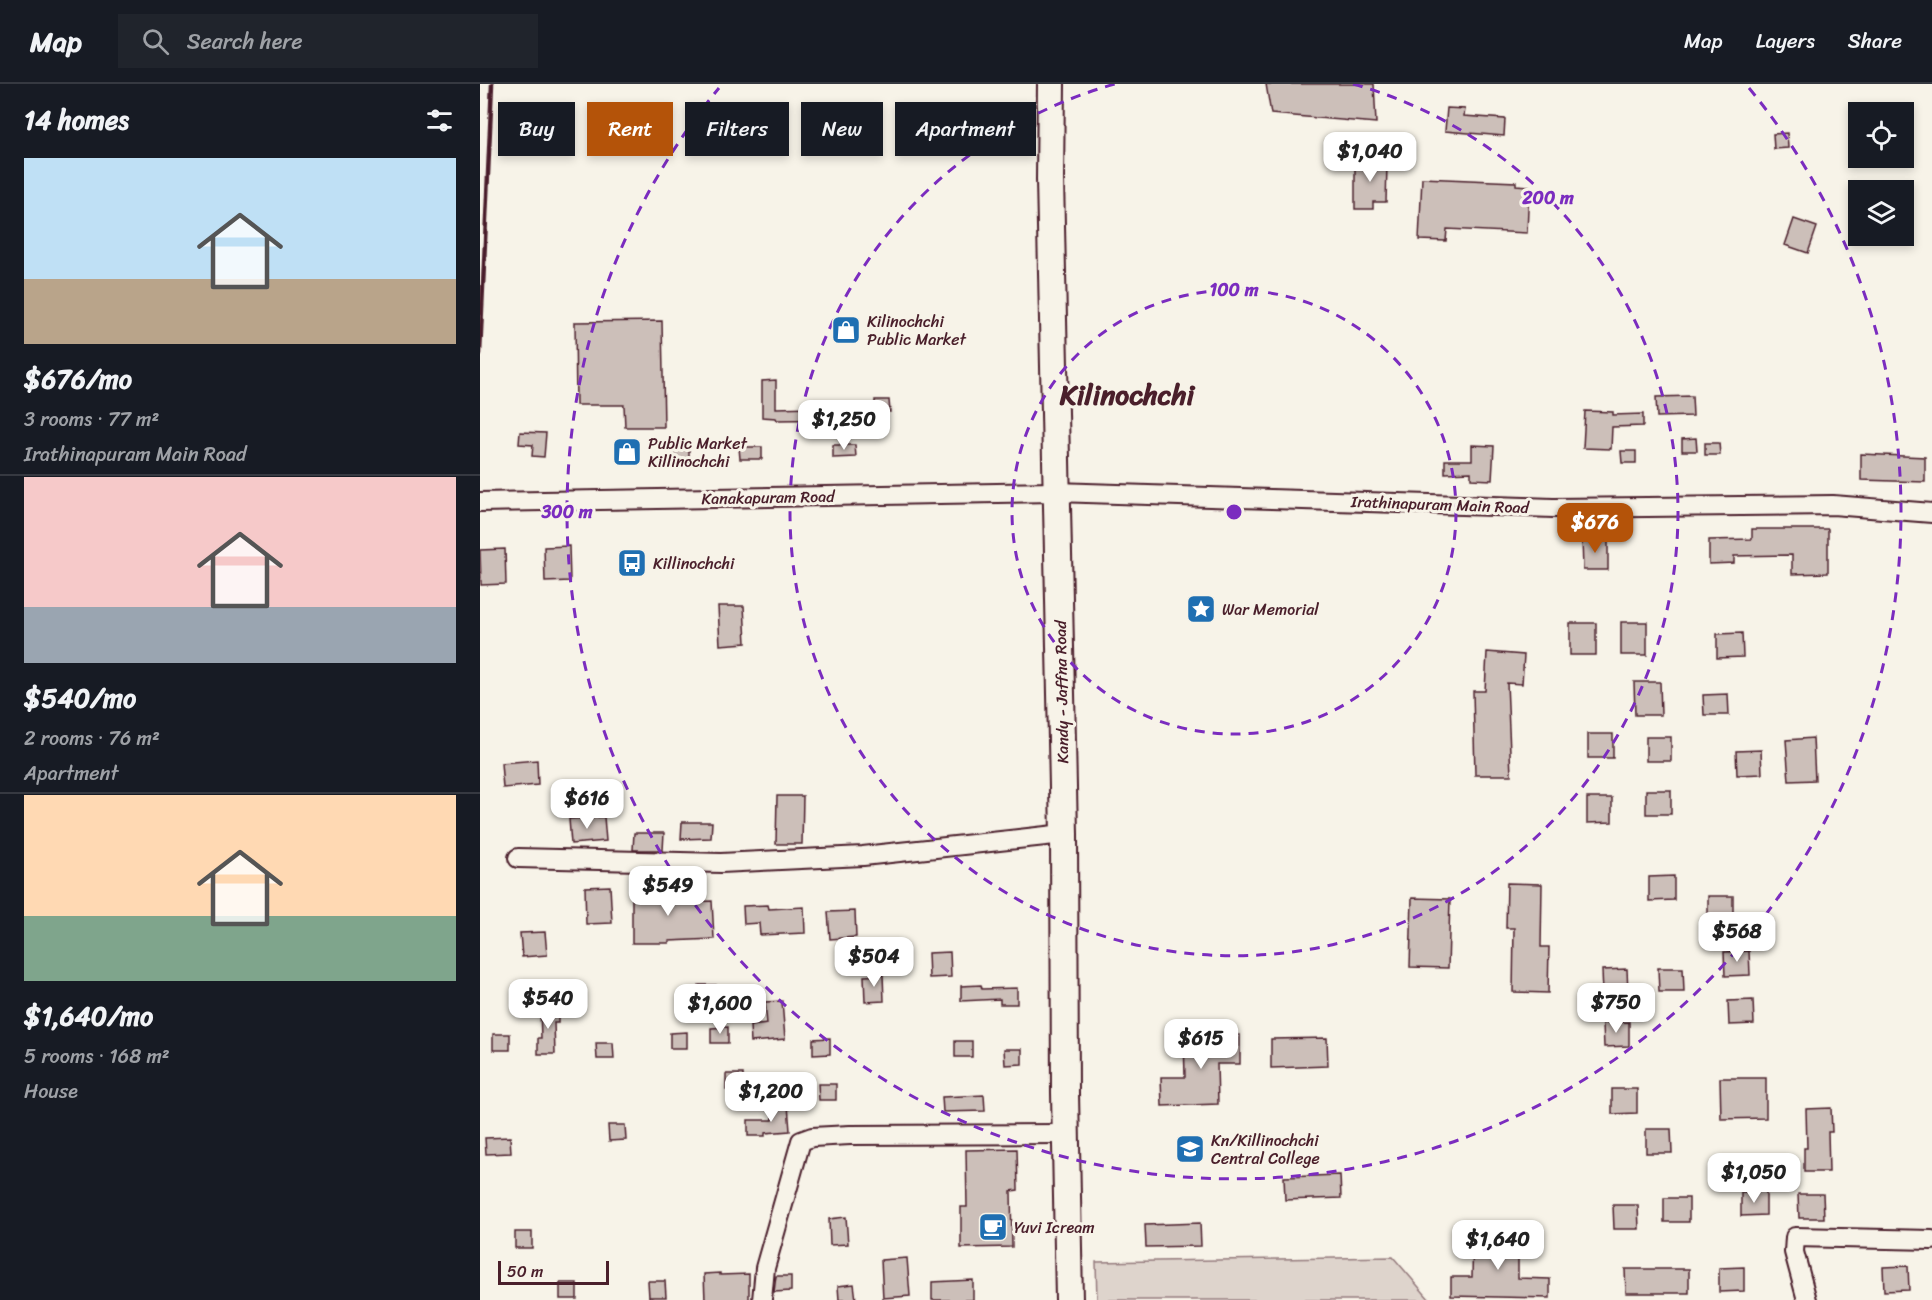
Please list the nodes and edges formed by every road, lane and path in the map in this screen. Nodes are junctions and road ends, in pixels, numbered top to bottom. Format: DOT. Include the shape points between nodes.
graph roads {
  1 [pos="1051,84"];
  2 [pos="1056,492"];
  3 [pos="480,502"];
  4 [pos="1932,513"];
  5 [pos="1064,834"];
  6 [pos="518,858"];
  7 [pos="1066,1134"];
  8 [pos="1932,1240"];
  9 [pos="762,1300"];
  10 [pos="1069,1300"];
  11 [pos="1807,1300"];
  1 -- 2 [label="highway, Kandy - Jaffna Road"];
  2 -- 3 [label="street, Kanakapuram Road"];
  2 -- 4 [label="street, Irathinapuram Main Road" via="1553,508 1833,505"];
  2 -- 5 [label="highway, Kandy - Jaffna Road"];
  5 -- 6 [label="street" via="863,856 721,863"];
  5 -- 7 [label="highway, Kandy - Jaffna Road"];
  7 -- 9 [label="street" via="850,1135 801,1141 765,1268"];
  7 -- 10 [label="highway, Kandy - Jaffna Road"];
  8 -- 11 [label="street" via="1795,1237 1794,1252"];
}
